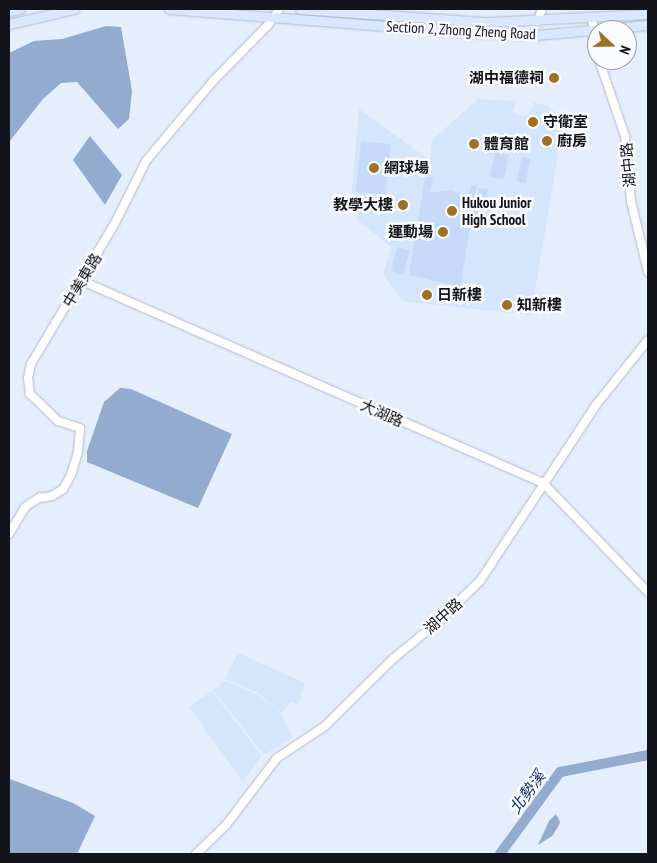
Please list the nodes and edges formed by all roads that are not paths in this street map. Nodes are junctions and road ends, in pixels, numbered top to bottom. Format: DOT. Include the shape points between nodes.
graph roads {
  1 [pos="20,9"];
  2 [pos="74,9"];
  3 [pos="169,9"];
  4 [pos="300,9"];
  5 [pos="542,9"];
  6 [pos="9,11"];
  7 [pos="277,12"];
  8 [pos="637,12"];
  9 [pos="648,14"];
  10 [pos="592,18"];
  11 [pos="538,21"];
  12 [pos="9,24"];
  13 [pos="648,25"];
  14 [pos="638,26"];
  15 [pos="587,30"];
  16 [pos="602,70"];
  17 [pos="648,272"];
  18 [pos="82,281"];
  19 [pos="648,340"];
  20 [pos="543,483"];
  21 [pos="9,534"];
  22 [pos="648,592"];
  23 [pos="196,854"];
  1 -- 6 [label="main road"];
  2 -- 12 [label="main road"];
  3 -- 7 [label="main road, Section 2, Zhong Zheng Road"];
  4 -- 11 [label="main road, Section 2, Zhong Zheng Road" via="488,22"];
  5 -- 11 [label="street"];
  7 -- 15 [label="main road, Section 2, Zhong Zheng Road" via="475,33 536,35"];
  7 -- 18 [label="street, 中美東路" via="146,161"];
  8 -- 9 [label="main road, Section 2, Zhong Zheng Road"];
  8 -- 10 [label="main road, Section 2, Zhong Zheng Road"];
  8 -- 14 [label="street"];
  10 -- 11 [label="main road, Section 2, Zhong Zheng Road"];
  13 -- 14 [label="main road, Section 2, Zhong Zheng Road"];
  16 -- 17 [label="street, 湖中路" via="625,136 631,201"];
  18 -- 20 [label="street, 大湖路"];
  18 -- 21 [label="street, 中美東路" via="31,364 28,378 30,394 45,410 58,421 80,428 78,452 63,489 52,496 38,498 25,507"];
  19 -- 20 [label="street, 湖中路" via="596,405"];
  20 -- 22 [label="street, 大湖路"];
  20 -- 23 [label="street, 湖中路" via="480,581 394,658 325,726 277,758 226,825"];
}
